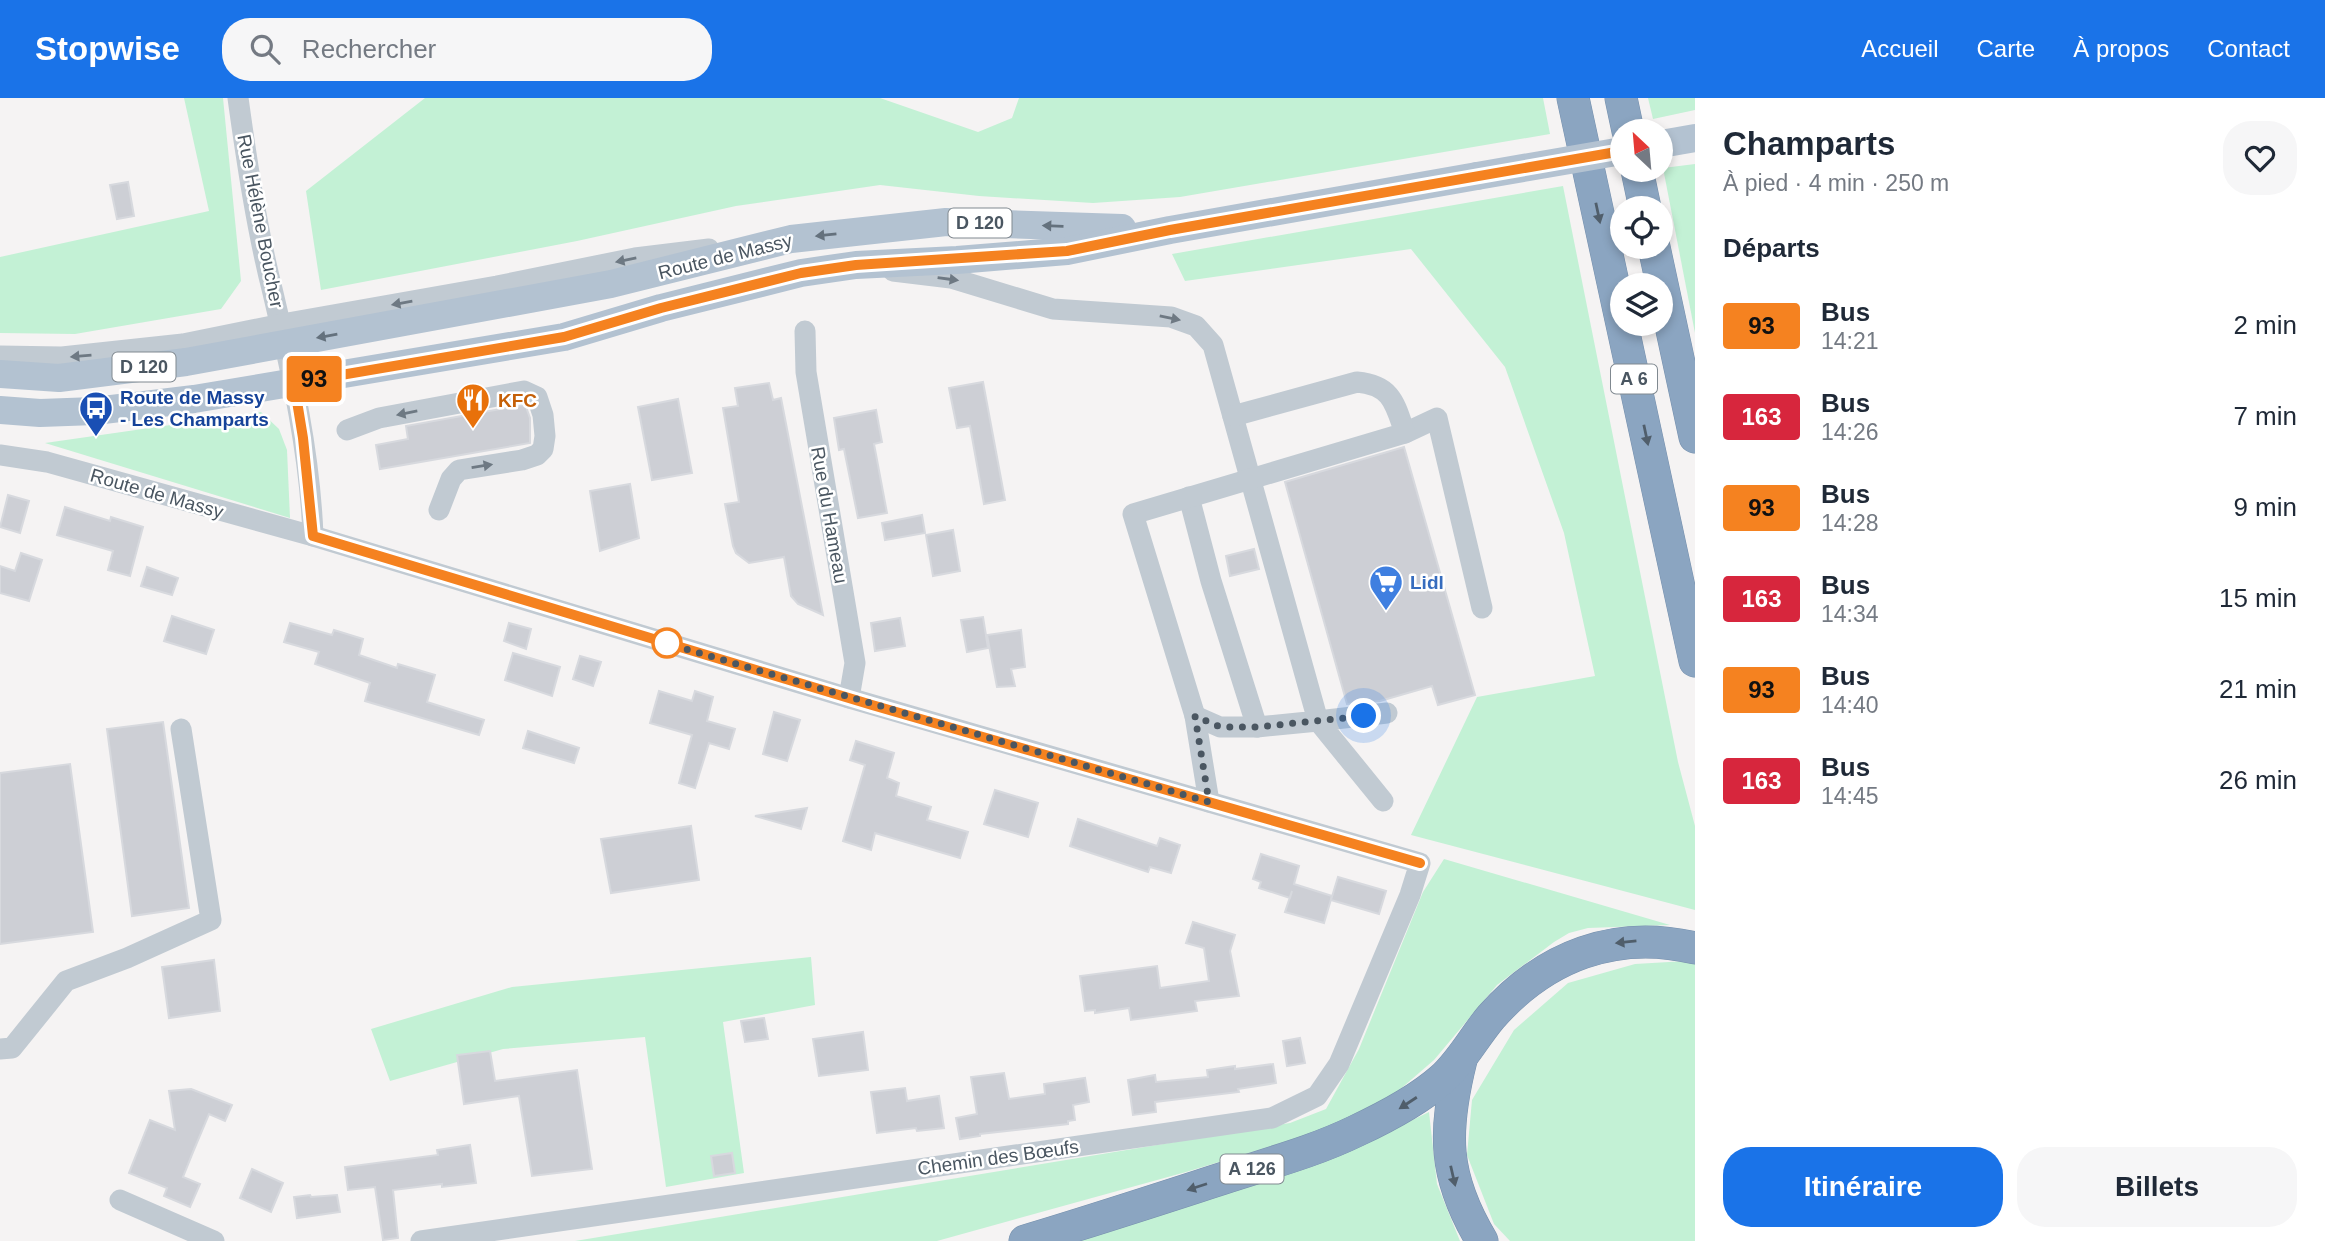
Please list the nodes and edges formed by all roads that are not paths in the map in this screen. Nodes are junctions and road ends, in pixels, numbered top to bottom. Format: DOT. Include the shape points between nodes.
graph roads {
  1 [pos="238,98"];
  2 [pos="1573,98"];
  3 [pos="1621,98"];
  4 [pos="1626,119"];
  5 [pos="1695,138"];
  6 [pos="1673,142"];
  7 [pos="1610,153"];
  8 [pos="1170,230"];
  9 [pos="1657,259"];
  10 [pos="856,265"];
  11 [pos="805,331"];
  12 [pos="284,334"];
  13 [pos="0,356"];
  14 [pos="0,374"];
  15 [pos="294,383"];
  16 [pos="0,410"];
  17 [pos="1233,416"];
  18 [pos="346,430"];
  19 [pos="1405,433"];
  20 [pos="1695,437"];
  21 [pos="0,455"];
  22 [pos="1251,479"];
  23 [pos="1189,497"];
  24 [pos="439,510"];
  25 [pos="313,536"];
  26 [pos="1482,608"];
  27 [pos="1695,661"];
  28 [pos="849,698"];
  29 [pos="1387,713"];
  30 [pos="1195,716"];
  31 [pos="1318,721"];
  32 [pos="1257,727"];
  33 [pos="181,729"];
  34 [pos="1383,801"];
  35 [pos="1209,802"];
  36 [pos="1420,863"];
  37 [pos="1694,948"];
  38 [pos="0,1049"];
  39 [pos="1461,1060"];
  40 [pos="120,1200"];
  41 [pos="214,1241"];
  42 [pos="421,1241"];
  43 [pos="1025,1241"];
  44 [pos="1482,1241"];
  1 -- 12 [label="street, Rue Hélène Boucher" via="269,276"];
  2 -- 27 [label="highway, A 6, one-way"];
  3 -- 4 [label="highway"];
  5 -- 6 [label="main road"];
  7 -- 8 [label="main road, Route de Massy / D 120, bridge"];
  8 -- 10 [label="main road, Route de Massy / D 120" via="1067,251"];
  8 -- 12 [label="main road, Route de Massy / D 120, one-way" via="946,222 791,239 611,284"];
  9 -- 20 [label="highway, A 6"];
  10 -- 15 [label="main road, Route de Massy / D 120" via="801,273 564,337"];
  10 -- 17 [label="street, one-way" via="951,278 1053,309 1171,317 1196,326 1213,345"];
  11 -- 28 [label="street, Rue du Hameau" via="806,372 855,663"];
  12 -- 13 [label="street, one-way" via="97,355"];
  12 -- 14 [label="main road, Route de Massy / D 120" via="186,362 59,378"];
  12 -- 15 [label="street"];
  15 -- 16 [label="main road, Route de Massy / D 120" via="95,411"];
  15 -- 25 [label="street"];
  17 -- 19 [label="street" via="1357,382 1372,383 1393,400"];
  17 -- 22 [label="street"];
  24 -- 18 [label="street, one-way" via="459,470 522,460 543,449 543,415 537,397 524,391 379,418"];
  19 -- 22 [label="street"];
  19 -- 26 [label="street" via="1437,418"];
  21 -- 25 [label="street, Route de Massy" via="47,462"];
  22 -- 23 [label="street"];
  22 -- 31 [label="street"];
  23 -- 30 [label="street" via="1133,514"];
  23 -- 32 [label="street"];
  25 -- 28 [label="street, Route de Massy"];
  28 -- 35 [label="street, Route de Massy"];
  29 -- 31 [label="street"];
  30 -- 32 [label="street" via="1220,727"];
  30 -- 35 [label="street"];
  31 -- 32 [label="street"];
  31 -- 34 [label="street"];
  33 -- 38 [label="street" via="211,920 66,982 12,1048"];
  35 -- 36 [label="street, Route de Massy"];
  36 -- 42 [label="street, Chemin des Bœufs" via="1339,1064 1317,1096 1272,1118"];
  37 -- 39 [label="highway, A 126, one-way" via="1667,942 1620,942 1566,958 1533,979 1491,1017"];
  39 -- 43 [label="highway, A 126, one-way" via="1403,1106 1353,1133"];
  39 -- 44 [label="highway, one-way" via="1451,1106 1450,1159 1456,1188"];
  40 -- 41 [label="street"];
}
